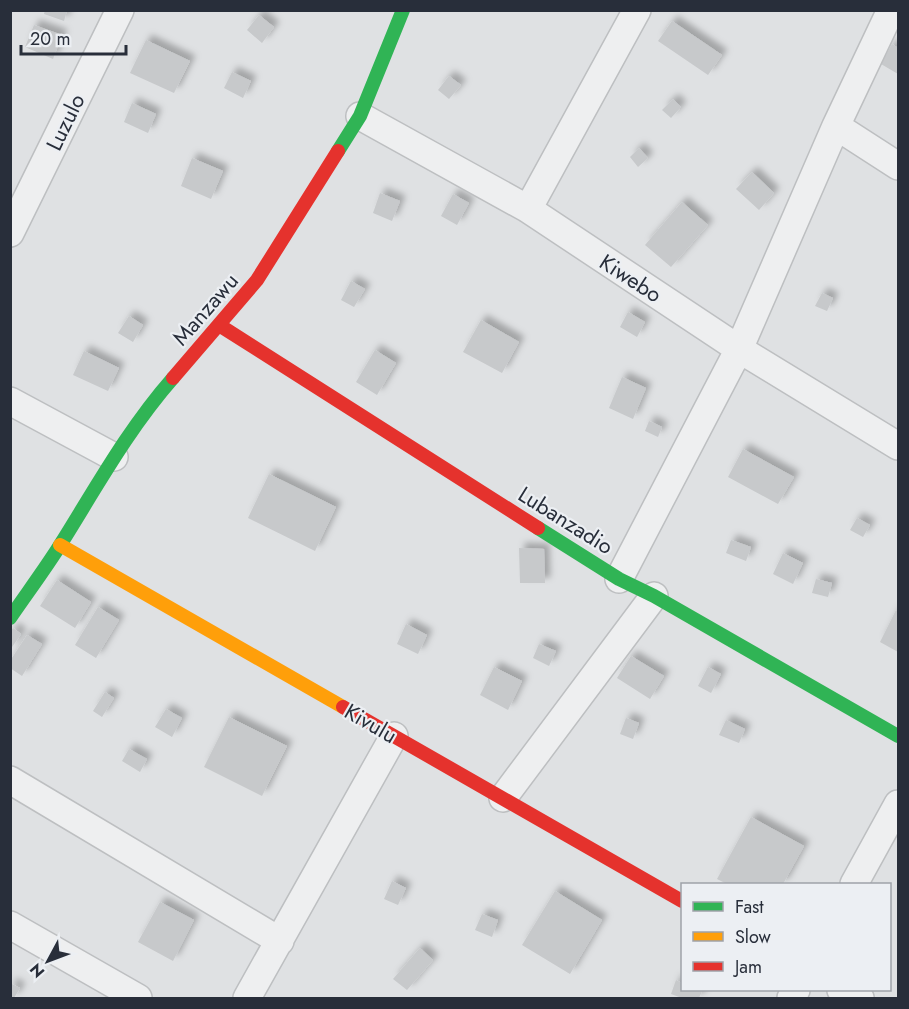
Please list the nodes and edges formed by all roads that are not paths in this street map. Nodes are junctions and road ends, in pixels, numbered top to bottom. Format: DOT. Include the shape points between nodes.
graph roads {
  1 [pos="120,10"];
  2 [pos="403,10"];
  3 [pos="637,10"];
  4 [pos="891,10"];
  5 [pos="360,116"];
  6 [pos="836,126"];
  7 [pos="898,166"];
  8 [pos="528,209"];
  9 [pos="10,233"];
  10 [pos="219,325"];
  11 [pos="739,349"];
  12 [pos="10,401"];
  13 [pos="898,446"];
  14 [pos="114,457"];
  15 [pos="60,545"];
  16 [pos="619,579"];
  17 [pos="654,596"];
  18 [pos="10,618"];
  19 [pos="394,736"];
  20 [pos="898,736"];
  21 [pos="10,780"];
  22 [pos="503,798"];
  23 [pos="898,804"];
  24 [pos="855,883"];
  25 [pos="681,900"];
  26 [pos="10,925"];
  27 [pos="280,941"];
  28 [pos="844,991"];
  29 [pos="138,999"];
  30 [pos="247,999"];
  31 [pos="860,999"];
  1 -- 9 [label="street, Luzulo"];
  2 -- 5 [label="street, Manzawu"];
  3 -- 8 [label="street"];
  4 -- 6 [label="street"];
  5 -- 8 [label="street, Kiwebo"];
  5 -- 10 [label="street, Manzawu" via="257,280"];
  6 -- 7 [label="street"];
  6 -- 11 [label="street"];
  8 -- 11 [label="street, Kiwebo"];
  10 -- 14 [label="street, Manzawu" via="155,398"];
  10 -- 16 [label="street, Lubanzadio"];
  11 -- 13 [label="street, Kiwebo"];
  11 -- 16 [label="street"];
  12 -- 14 [label="street"];
  14 -- 15 [label="street, Manzawu"];
  15 -- 18 [label="street, Manzawu"];
  15 -- 19 [label="street, Kivulu"];
  16 -- 17 [label="street, Lubanzadio"];
  17 -- 20 [label="street, Lubanzadio"];
  17 -- 22 [label="street"];
  19 -- 22 [label="street, Kivulu"];
  19 -- 27 [label="street"];
  21 -- 27 [label="street"];
  22 -- 25 [label="street, Kivulu"];
  23 -- 24 [label="street"];
  26 -- 29 [label="street"];
  27 -- 30 [label="street"];
  28 -- 31 [label="street"];
}
